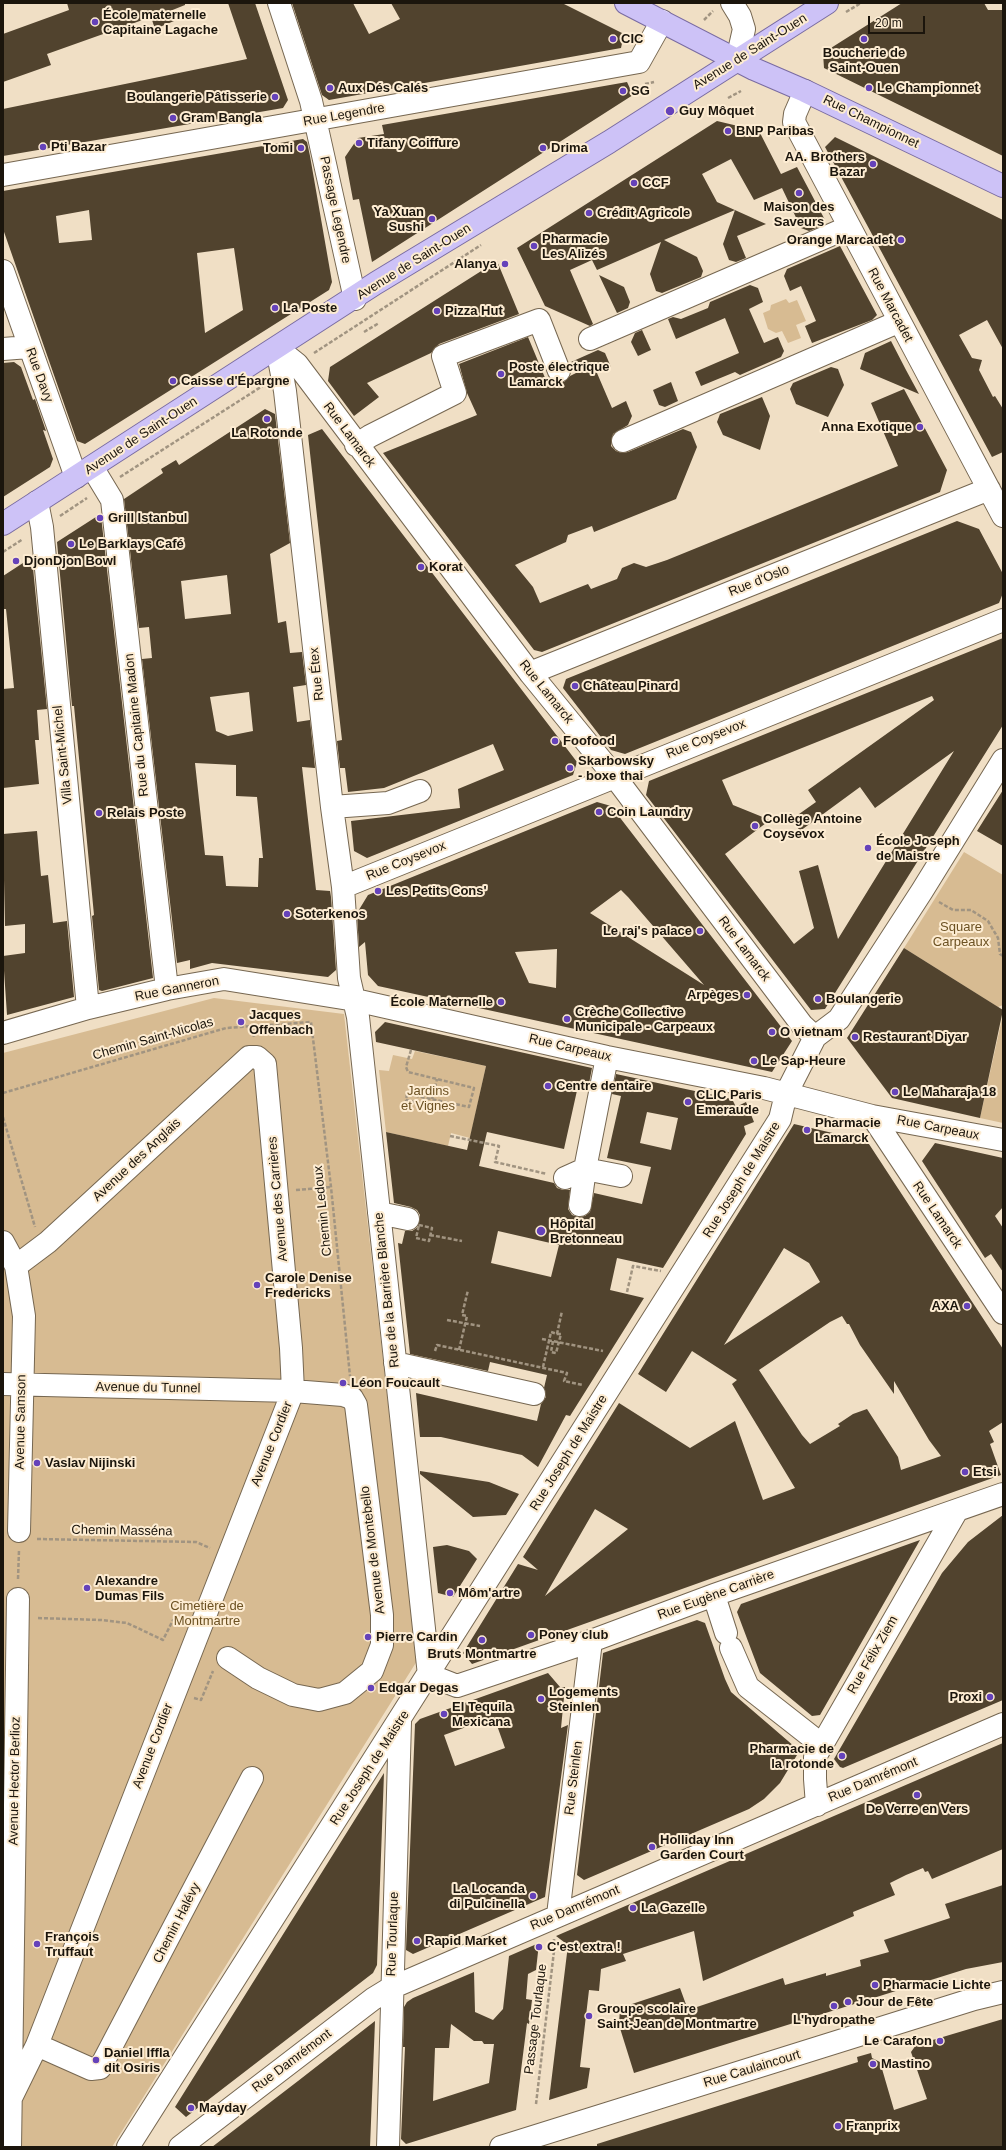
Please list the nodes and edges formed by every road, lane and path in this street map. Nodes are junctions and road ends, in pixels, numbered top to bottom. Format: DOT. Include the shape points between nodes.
graph roads {
  1 [pos="279,3"];
  2 [pos="626,3"];
  3 [pos="827,3"];
  4 [pos="723,6"];
  5 [pos="704,20"];
  6 [pos="662,21"];
  7 [pos="738,60"];
  8 [pos="654,82"];
  9 [pos="645,84"];
  10 [pos="741,91"];
  11 [pos="805,91"];
  12 [pos="728,98"];
  13 [pos="315,121"];
  14 [pos="3,175"];
  15 [pos="1003,186"];
  16 [pos="848,227"];
  17 [pos="3,271"];
  18 [pos="355,299"];
  19 [pos="898,322"];
  20 [pos="379,323"];
  21 [pos="364,332"];
  22 [pos="590,339"];
  23 [pos="29,347"];
  24 [pos="278,348"];
  25 [pos="3,350"];
  26 [pos="559,371"];
  27 [pos="268,382"];
  28 [pos="623,441"];
  29 [pos="356,445"];
  30 [pos="84,472"];
  31 [pos="113,481"];
  32 [pos="988,488"];
  33 [pos="91,495"];
  34 [pos="37,502"];
  35 [pos="1003,516"];
  36 [pos="58,517"];
  37 [pos="3,524"];
  38 [pos="26,537"];
  39 [pos="3,552"];
  40 [pos="1003,620"];
  41 [pos="530,674"];
  42 [pos="1003,760"];
  43 [pos="614,777"];
  44 [pos="420,791"];
  45 [pos="332,807"];
  46 [pos="343,887"];
  47 [pos="937,900"];
  48 [pos="1003,956"];
  49 [pos="167,989"];
  50 [pos="355,1000"];
  51 [pos="88,1008"];
  52 [pos="311,1022"];
  53 [pos="3,1033"];
  54 [pos="815,1037"];
  55 [pos="410,1050"];
  56 [pos="607,1057"];
  57 [pos="257,1058"];
  58 [pos="437,1079"];
  59 [pos="3,1093"];
  60 [pos="786,1094"];
  61 [pos="432,1099"];
  62 [pos="431,1106"];
  63 [pos="872,1116"];
  64 [pos="3,1117"];
  65 [pos="450,1136"];
  66 [pos="1003,1140"];
  67 [pos="585,1169"];
  68 [pos="621,1176"];
  69 [pos="565,1178"];
  70 [pos="331,1187"];
  71 [pos="300,1189"];
  72 [pos="580,1205"];
  73 [pos="379,1213"];
  74 [pos="408,1219"];
  75 [pos="430,1235"];
  76 [pos="462,1241"];
  77 [pos="3,1242"];
  78 [pos="48,1242"];
  79 [pos="16,1266"];
  80 [pos="661,1271"];
  81 [pos="468,1290"];
  82 [pos="626,1292"];
  83 [pos="562,1311"];
  84 [pos="1003,1314"];
  85 [pos="447,1320"];
  86 [pos="480,1326"];
  87 [pos="557,1334"];
  88 [pos="542,1339"];
  89 [pos="553,1341"];
  90 [pos="458,1350"];
  91 [pos="602,1351"];
  92 [pos="434,1358"];
  93 [pos="395,1363"];
  94 [pos="543,1368"];
  95 [pos="12,1384"];
  96 [pos="582,1385"];
  97 [pos="293,1391"];
  98 [pos="534,1394"];
  99 [pos="352,1398"];
  100 [pos="1003,1494"];
  101 [pos="956,1512"];
  102 [pos="19,1531"];
  103 [pos="227,1556"];
  104 [pos="717,1605"];
  105 [pos="14,1608"];
  106 [pos="182,1625"];
  107 [pos="591,1641"];
  108 [pos="228,1658"];
  109 [pos="429,1675"];
  110 [pos="175,1690"];
  111 [pos="400,1721"];
  112 [pos="1003,1724"];
  113 [pos="822,1745"];
  114 [pos="252,1778"];
  115 [pos="817,1805"];
  116 [pos="558,1915"];
  117 [pos="554,1937"];
  118 [pos="391,1988"];
  119 [pos="1003,1992"];
  120 [pos="37,2045"];
  121 [pos="11,2098"];
  122 [pos="536,2104"];
  123 [pos="10,2147"];
  124 [pos="128,2147"];
  125 [pos="180,2147"];
  126 [pos="388,2147"];
  127 [pos="500,2147"];
  1 -- 13 [label="street, Passage Legendre" via="309,92"];
  2 -- 6 [label="main road, Rue Championnet"];
  3 -- 7 [label="main road, Avenue de Saint-Ouen"];
  4 -- 5 [label="path"];
  4 -- 7 [label="street" via="740,16 744,28"];
  6 -- 7 [label="main road, Rue Championnet"];
  6 -- 13 [label="street, Rue Legendre" via="639,62"];
  7 -- 11 [label="main road, Rue Championnet"];
  7 -- 18 [label="main road, Avenue de Saint-Ouen"];
  8 -- 9 [label="path"];
  10 -- 12 [label="path"];
  11 -- 15 [label="main road, Rue Championnet"];
  11 -- 16 [label="street, Rue Marcadet" via="794,122"];
  13 -- 14 [label="street, Rue Legendre"];
  13 -- 18 [label="street, Passage Legendre"];
  16 -- 19 [label="street, Rue Marcadet"];
  16 -- 22 [label="street"];
  17 -- 23 [label="street, Rue Davy"];
  18 -- 24 [label="main road, Avenue de Saint-Ouen"];
  19 -- 28 [label="street"];
  19 -- 32 [label="street, Rue Marcadet"];
  20 -- 21 [label="path"];
  23 -- 25 [label="street"];
  23 -- 30 [label="street, Rue Davy"];
  24 -- 29 [label="street, Rue Lamarck" via="297,364"];
  24 -- 30 [label="main road, Avenue de Saint-Ouen"];
  24 -- 45 [label="street, Rue Étex"];
  26 -- 29 [label="street" via="539,320 443,356 455,393"];
  27 -- 31 [label="path, Avenue de Saint-Ouen"];
  29 -- 41 [label="street, Rue Lamarck"];
  30 -- 34 [label="main road, Avenue de Saint-Ouen"];
  30 -- 49 [label="street, Rue du Capitaine Madon" via="112,500"];
  32 -- 35 [label="street, Rue Marcadet"];
  32 -- 41 [label="street, Rue d'Oslo"];
  33 -- 36 [label="path, Avenue de Saint-Ouen"];
  34 -- 37 [label="main road, Avenue de Saint-Ouen"];
  34 -- 51 [label="street, Villa Saint-Michel" via="42,527"];
  38 -- 39 [label="path"];
  40 -- 43 [label="street, Rue Coysevox"];
  41 -- 43 [label="street, Rue Lamarck"];
  42 -- 54 [label="street, Rue Joseph de Maistre" via="839,1019"];
  43 -- 46 [label="street, Rue Coysevox"];
  43 -- 54 [label="street, Rue Lamarck" via="802,1026"];
  44 -- 45 [label="street" via="388,803"];
  45 -- 46 [label="street, Rue Étex"];
  46 -- 50 [label="street, Rue Étex" via="349,978"];
  47 -- 48 [label="path" via="952,910 971,910 988,921 998,938 1000,954"];
  49 -- 50 [label="street, Rue Ganneron" via="224,979"];
  49 -- 51 [label="street, Rue Ganneron"];
  50 -- 56 [label="street, Rue Carpeaux"];
  50 -- 73 [label="street, Rue de la Barrière Blanche"];
  51 -- 53 [label="street, Rue Ganneron"];
  52 -- 59 [label="path, Chemin Saint-Nicolas" via="226,1028"];
  52 -- 70 [label="path, Chemin Ledoux"];
  54 -- 60 [label="street, Rue Joseph de Maistre"];
  55 -- 58 [label="path" via="406,1067 408,1072"];
  56 -- 60 [label="street, Rue Carpeaux"];
  56 -- 67 [label="street"];
  57 -- 78 [label="street, Avenue des Anglais" via="249,1057"];
  57 -- 97 [label="street, Avenue des Carrières" via="265,1064 266,1071"];
  58 -- 61 [label="path"];
  58 -- 61 [label="path" via="474,1088 469,1107"];
  60 -- 63 [label="street, Rue Carpeaux"];
  60 -- 109 [label="street, Rue Joseph de Maistre" via="780,1119"];
  61 -- 62 [label="path" via="407,1094 406,1100"];
  63 -- 66 [label="street, Rue Carpeaux"];
  63 -- 84 [label="street, Rue Lamarck"];
  64 -- 78 [label="path" via="34,1225"];
  65 -- 69 [label="path" via="498,1146 495,1162"];
  67 -- 68 [label="street"];
  67 -- 69 [label="street"];
  67 -- 72 [label="street"];
  70 -- 71 [label="path"];
  70 -- 99 [label="path, Chemin Ledoux"];
  73 -- 74 [label="street"];
  73 -- 93 [label="street, Rue de la Barrière Blanche"];
  75 -- 76 [label="path"];
  77 -- 79 [label="street, Avenue Samson"];
  78 -- 79 [label="street, Avenue des Anglais"];
  79 -- 95 [label="street, Avenue Samson" via="24,1316"];
  80 -- 82 [label="path" via="633,1266"];
  81 -- 90 [label="path" via="462,1315 467,1316"];
  83 -- 87 [label="path"];
  85 -- 86 [label="path"];
  87 -- 89 [label="path" via="561,1334 556,1353 551,1352"];
  87 -- 94 [label="path" via="551,1332"];
  88 -- 89 [label="path"];
  89 -- 91 [label="path"];
  90 -- 92 [label="path" via="437,1345"];
  90 -- 94 [label="path"];
  93 -- 98 [label="street"];
  93 -- 109 [label="street, Rue de la Barrière Blanche"];
  94 -- 96 [label="path" via="566,1373 564,1381"];
  95 -- 97 [label="street, Avenue du Tunnel"];
  95 -- 102 [label="street, Avenue Samson"];
  97 -- 99 [label="street"];
  97 -- 103 [label="street, Avenue Cordier"];
  99 -- 108 [label="street, Avenue de Montebello" via="356,1404 382,1615 382,1645 372,1671 345,1693 319,1700 293,1695 258,1678"];
  100 -- 101 [label="street, Rue Eugène Carrière"];
  101 -- 107 [label="street, Rue Eugène Carrière" via="714,1595"];
  101 -- 113 [label="street, Rue Félix Ziem"];
  102 -- 103 [label="path, Chemin Masséna" via="28,1531 30,1539 196,1542"];
  102 -- 105 [label="path"];
  103 -- 110 [label="street, Avenue Cordier"];
  104 -- 113 [label="street" via="728,1640 748,1687"];
  105 -- 106 [label="path" via="127,1623 163,1640 172,1620"];
  105 -- 121 [label="street, Avenue Hector Berlioz"];
  107 -- 109 [label="street, Rue Eugène Carrière" via="457,1686"];
  107 -- 116 [label="street, Rue Steinlen"];
  108 -- 110 [label="path" via="221,1669 215,1666 201,1700"];
  109 -- 111 [label="street, Rue Joseph de Maistre"];
  110 -- 120 [label="street, Avenue Cordier"];
  111 -- 118 [label="street, Rue Tourlaque"];
  111 -- 124 [label="street, Rue Joseph de Maistre"];
  112 -- 115 [label="street, Rue Damrémont"];
  113 -- 115 [label="street, Rue Félix Ziem" via="815,1757"];
  114 -- 120 [label="street, Chemin Halévy" via="100,2068 91,2069"];
  115 -- 116 [label="street, Rue Damrémont"];
  116 -- 118 [label="street, Rue Damrémont"];
  117 -- 122 [label="path, Passage Tourlaque"];
  118 -- 125 [label="street, Rue Damrémont" via="373,1999"];
  118 -- 126 [label="street, Rue Tourlaque"];
  119 -- 127 [label="street, Rue Caulaincourt"];
  120 -- 121 [label="street, Avenue Cordier"];
  121 -- 123 [label="street, Avenue Hector Berlioz"];
}
